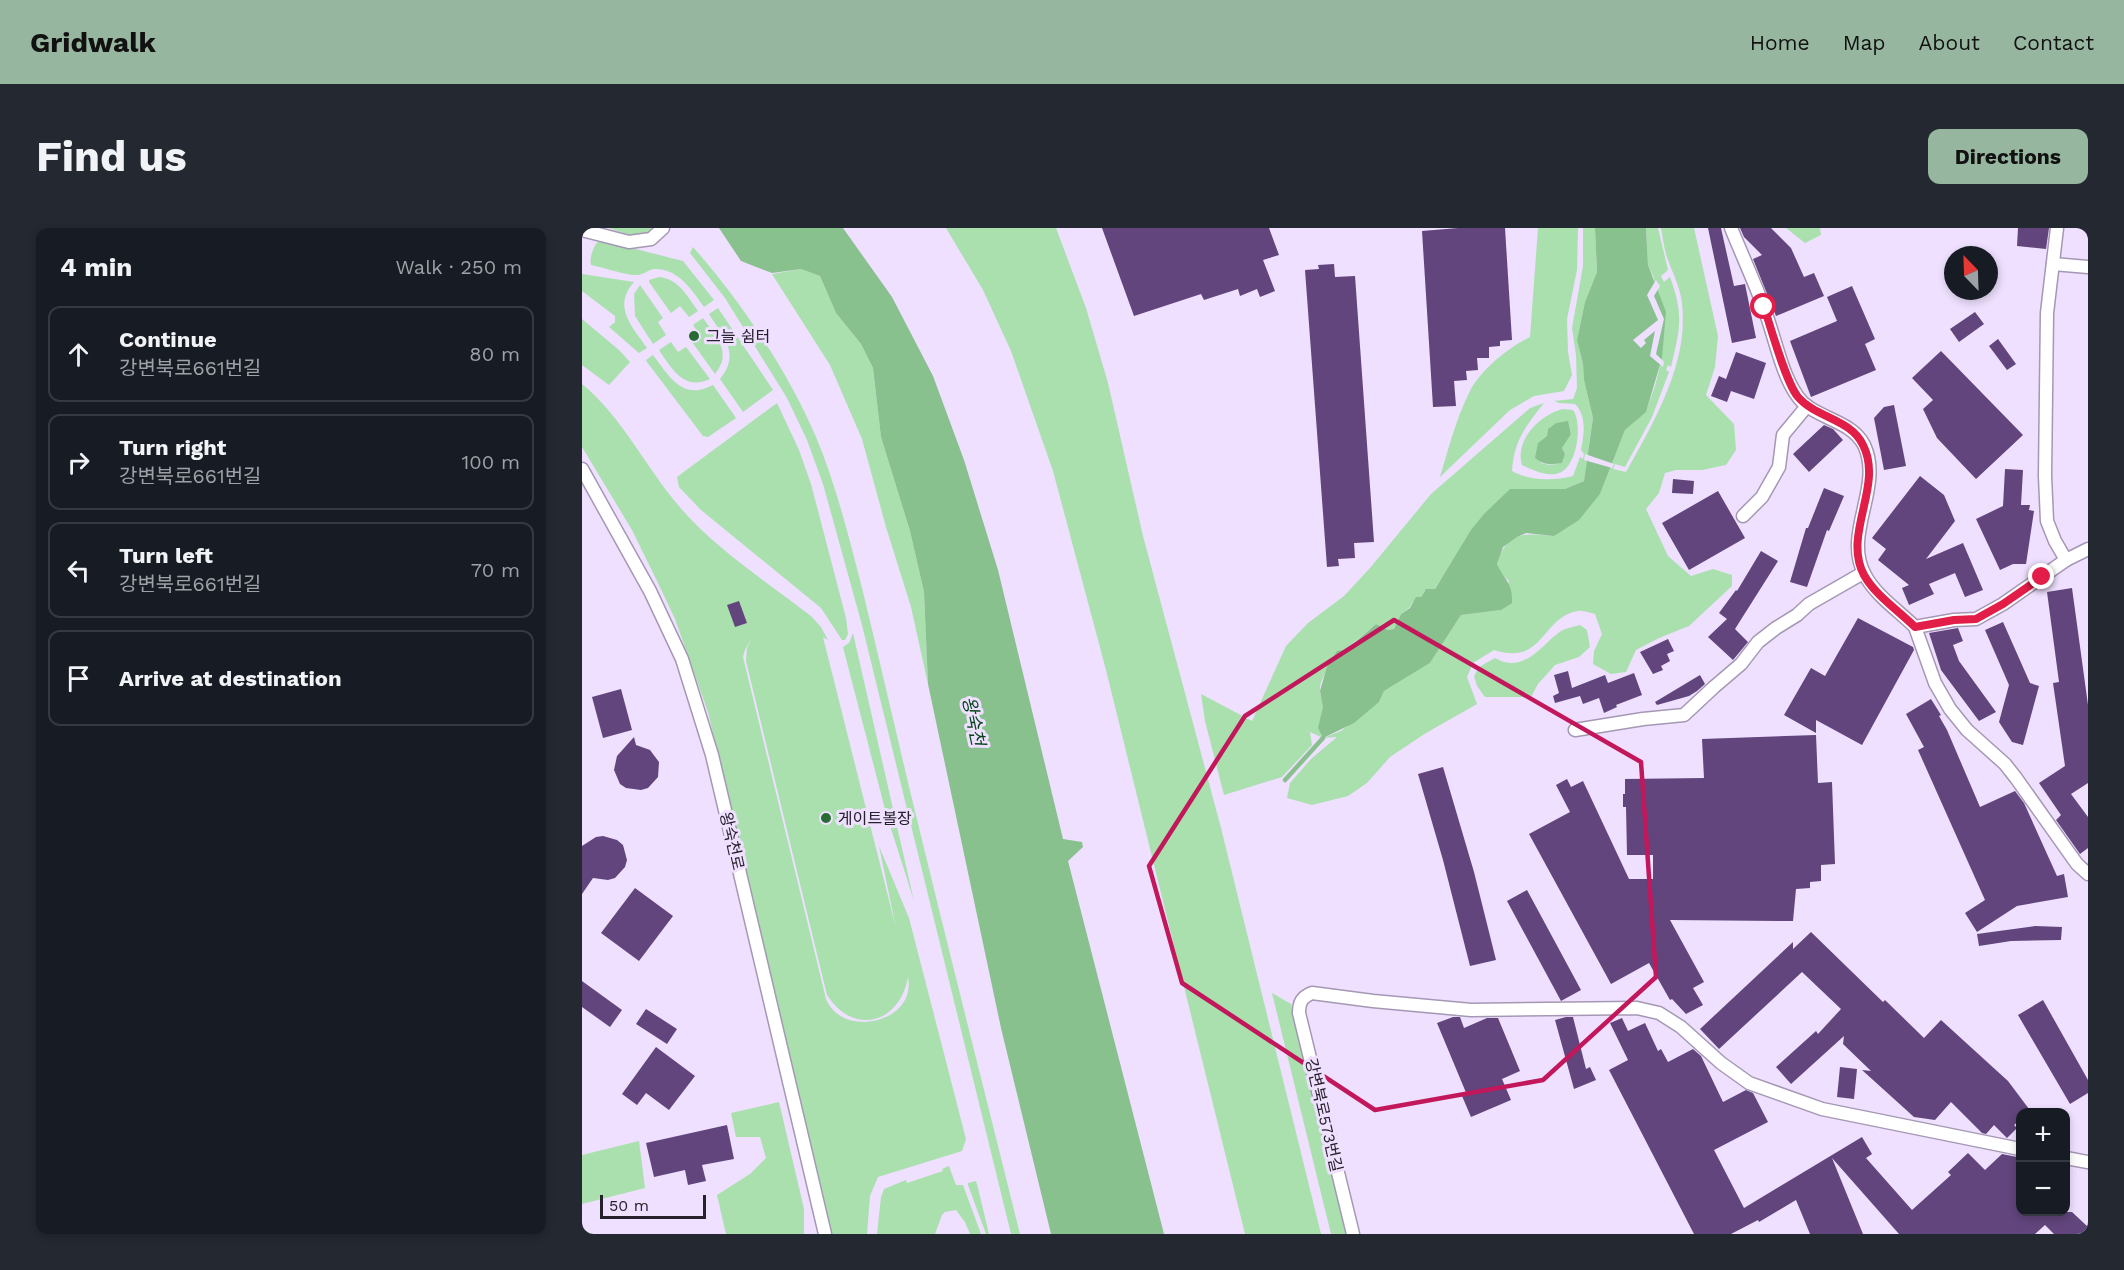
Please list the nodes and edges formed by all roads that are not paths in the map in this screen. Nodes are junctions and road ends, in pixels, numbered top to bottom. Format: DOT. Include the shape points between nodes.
graph roads {
  1 [pos="1731,228"];
  2 [pos="2057,228"];
  3 [pos="662,229"];
  4 [pos="582,230"];
  5 [pos="2053,264"];
  6 [pos="2088,267"];
  7 [pos="1807,406"];
  8 [pos="582,470"];
  9 [pos="1743,516"];
  10 [pos="2088,549"];
  11 [pos="2066,560"];
  12 [pos="1863,573"];
  13 [pos="1915,627"];
  14 [pos="1575,730"];
  15 [pos="2088,874"];
  16 [pos="2016,1148"];
  17 [pos="2070,1159"];
  18 [pos="2088,1162"];
  19 [pos="825,1234"];
  20 [pos="1353,1234"];
  1 -- 7 [label="street" via="1790,382"];
  2 -- 5 [label="street"];
  3 -- 4 [label="street" via="651,239 630,242"];
  5 -- 6 [label="street"];
  5 -- 11 [label="street" via="2044,477 2047,521"];
  7 -- 9 [label="street" via="1784,435 1779,467 1762,497"];
  7 -- 12 [label="street" via="1857,434 1864,446 1868,489 1856,545"];
  8 -- 19 [label="street, 왕숙천로" via="650,591 682,659 712,755"];
  10 -- 11 [label="street"];
  11 -- 13 [label="street" via="1976,619"];
  12 -- 13 [label="street"];
  12 -- 14 [label="street" via="1809,604 1758,642 1741,664 1684,715"];
  13 -- 15 [label="street" via="1935,683 1950,709 2005,764"];
  16 -- 20 [label="street, 강변북로573번길" via="1822,1109 1749,1083 1681,1027 1659,1013 1637,1008 1472,1010 1312,993 1299,1003 1299,1013"];
  17 -- 18 [label="street"];
}
